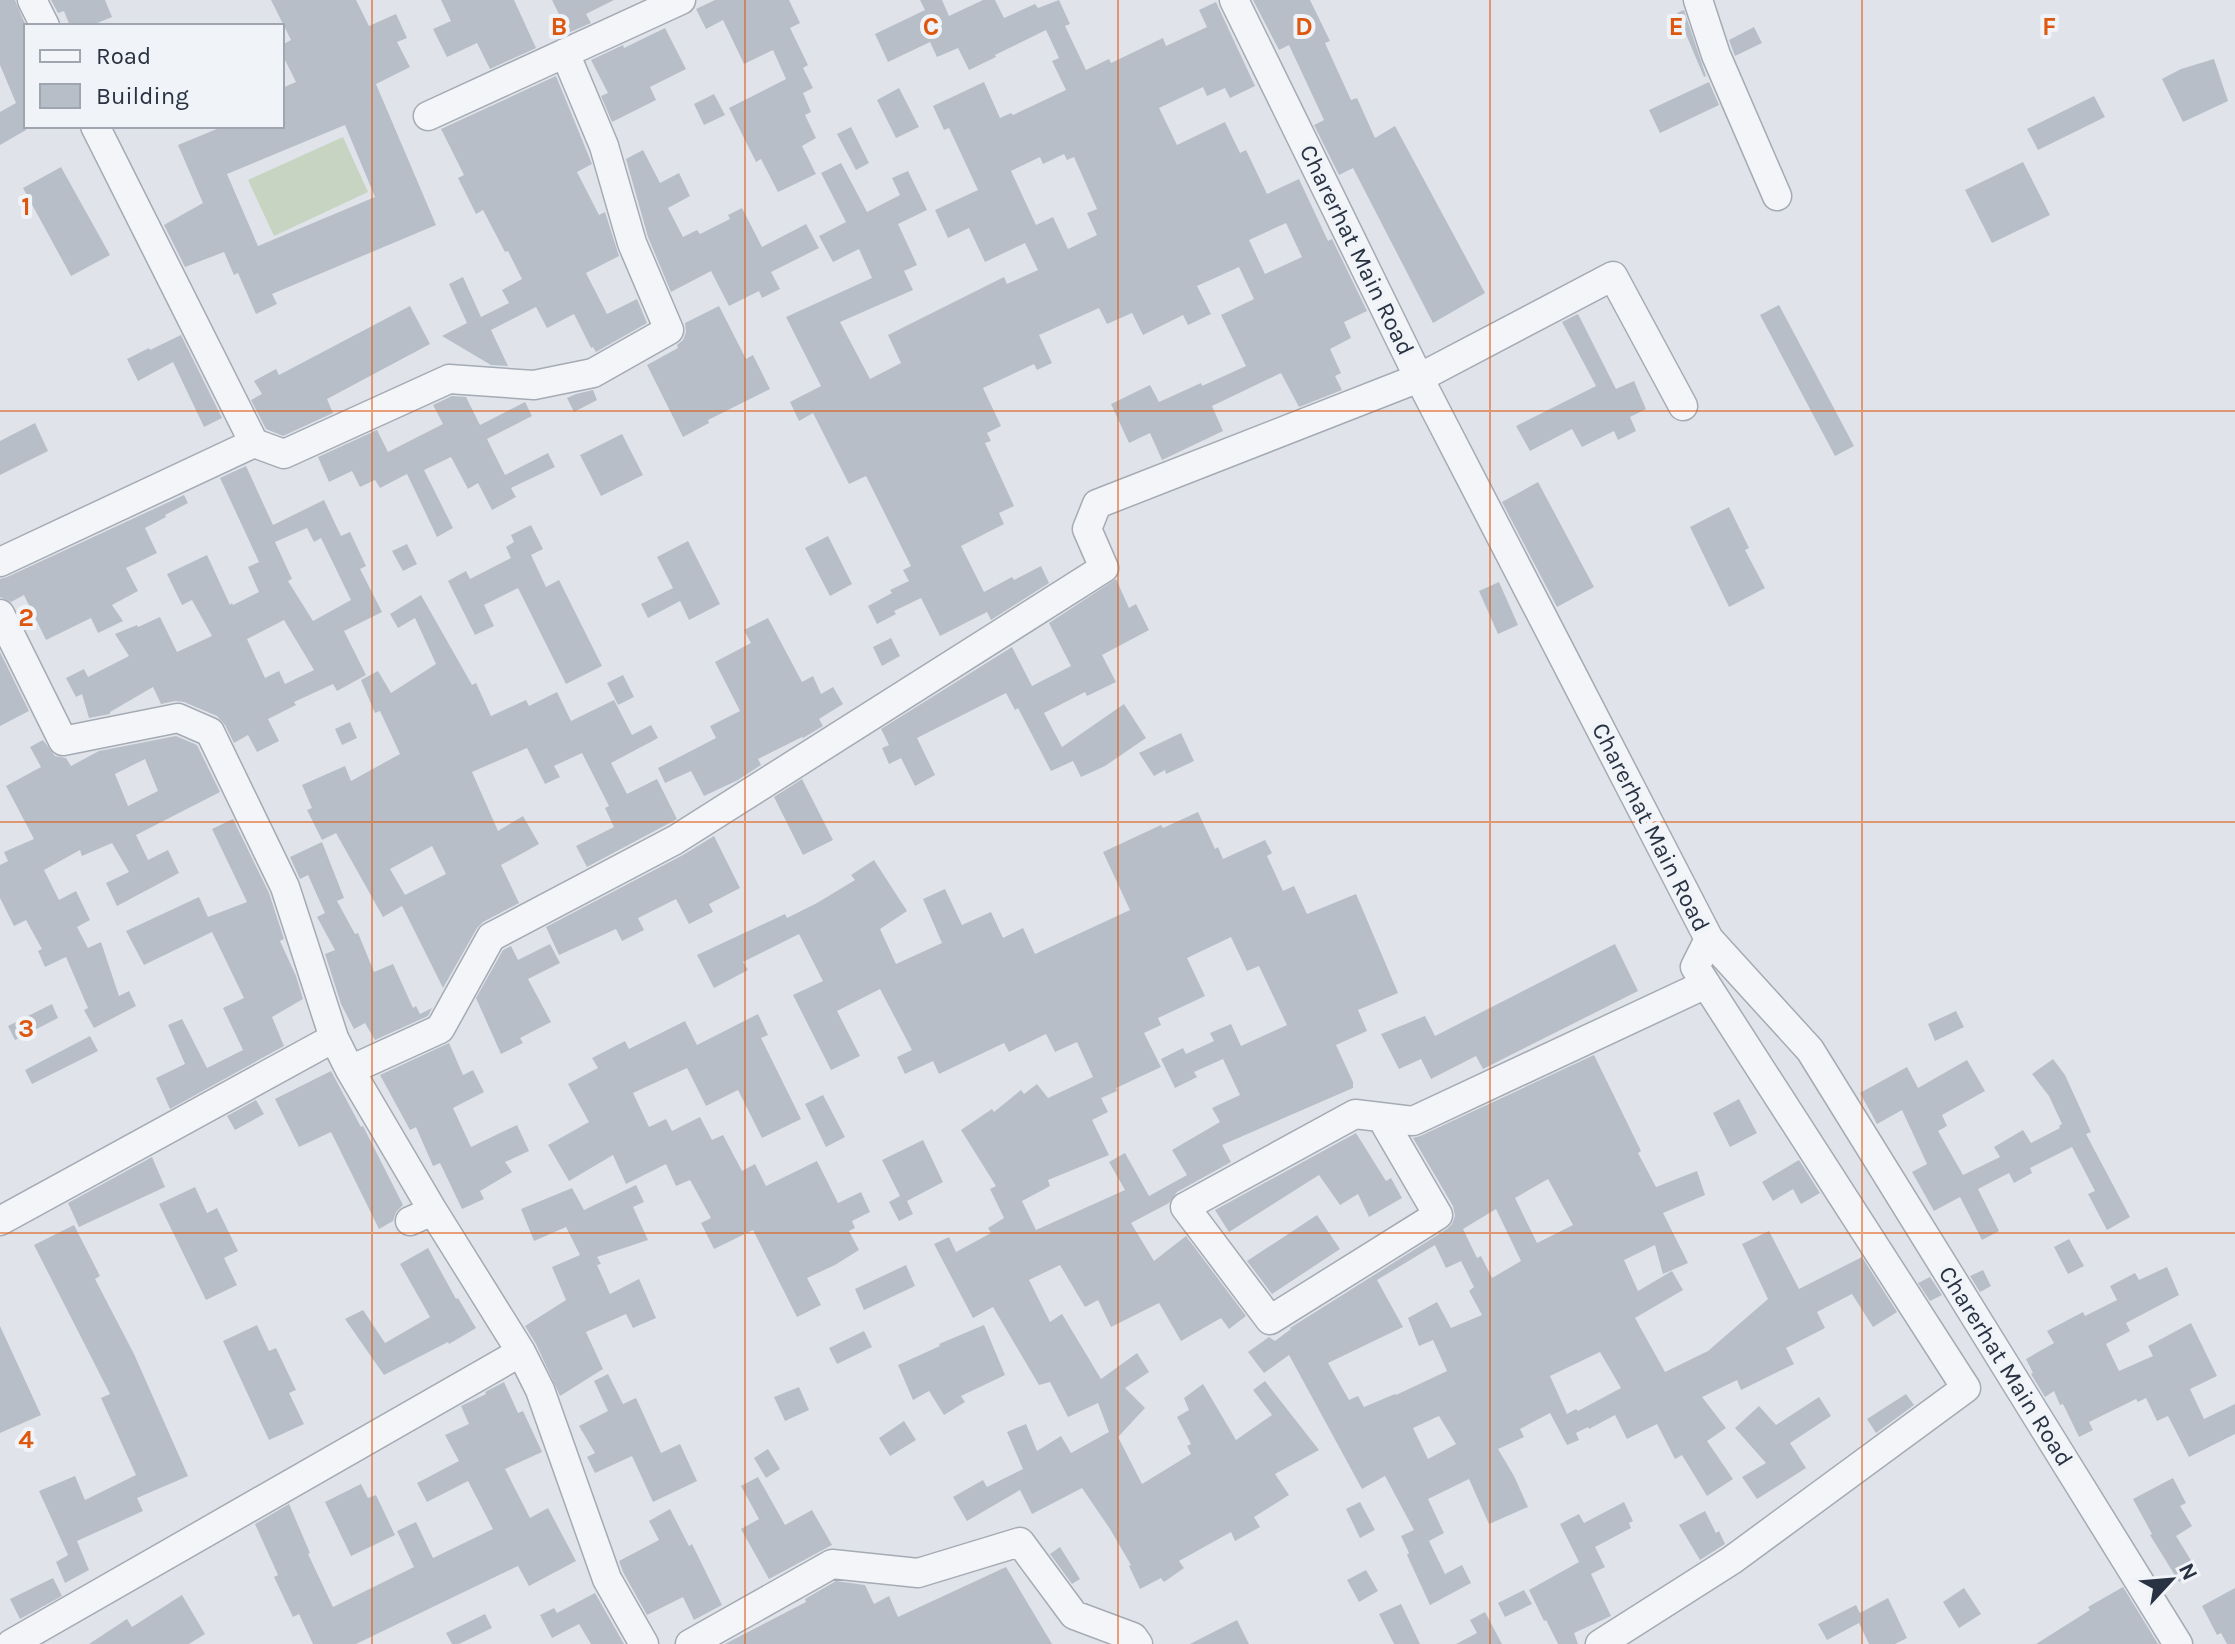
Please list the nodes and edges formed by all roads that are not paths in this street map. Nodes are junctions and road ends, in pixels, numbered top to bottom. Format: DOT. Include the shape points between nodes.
graph roads {
  1 [pos="32,0"];
  2 [pos="681,0"];
  3 [pos="1234,0"];
  4 [pos="1698,0"];
  5 [pos="645,8"];
  6 [pos="44,24"];
  7 [pos="565,53"];
  8 [pos="428,116"];
  9 [pos="96,128"];
  10 [pos="1777,196"];
  11 [pos="1419,378"];
  12 [pos="1683,406"];
  13 [pos="254,443"];
  14 [pos="0,562"];
  15 [pos="0,614"];
  16 [pos="1709,939"];
  17 [pos="1706,984"];
  18 [pos="334,1038"];
  19 [pos="350,1070"];
  20 [pos="1381,1117"];
  21 [pos="0,1221"];
  22 [pos="521,1352"];
  23 [pos="11,1644"];
  24 [pos="644,1644"];
  25 [pos="690,1644"];
  26 [pos="1138,1644"];
  27 [pos="1600,1644"];
  28 [pos="2178,1644"];
  1 -- 6 [label="street"];
  2 -- 5 [label="street"];
  3 -- 11 [label="street, Charerhat Main Road"];
  4 -- 10 [label="street"];
  5 -- 7 [label="street"];
  7 -- 8 [label="street"];
  7 -- 13 [label="street" via="604,146 632,243 669,330 593,373 534,385 449,379 284,454"];
  9 -- 13 [label="street"];
  11 -- 12 [label="street" via="1613,276"];
  11 -- 16 [label="street, Charerhat Main Road"];
  11 -- 19 [label="street" via="1097,504 1087,529 1104,568 675,840 491,937 440,1029"];
  13 -- 14 [label="street"];
  15 -- 18 [label="street" via="63,741 178,718 210,732 285,887"];
  16 -- 17 [label="street" via="1695,967"];
  16 -- 28 [label="street, Charerhat Main Road" via="1810,1050"];
  17 -- 20 [label="street" via="1413,1121"];
  17 -- 27 [label="street" via="1966,1388 1732,1560"];
  18 -- 19 [label="street"];
  18 -- 21 [label="street"];
  19 -- 22 [label="street" via="421,1216"];
  20 -- 20 [label="street" via="1355,1114 1185,1207 1270,1320 1438,1215"];
  22 -- 23 [label="street"];
  22 -- 24 [label="street" via="540,1390 607,1579"];
  25 -- 26 [label="street" via="832,1564 918,1573 1020,1542 1074,1615 1133,1637"];
}
